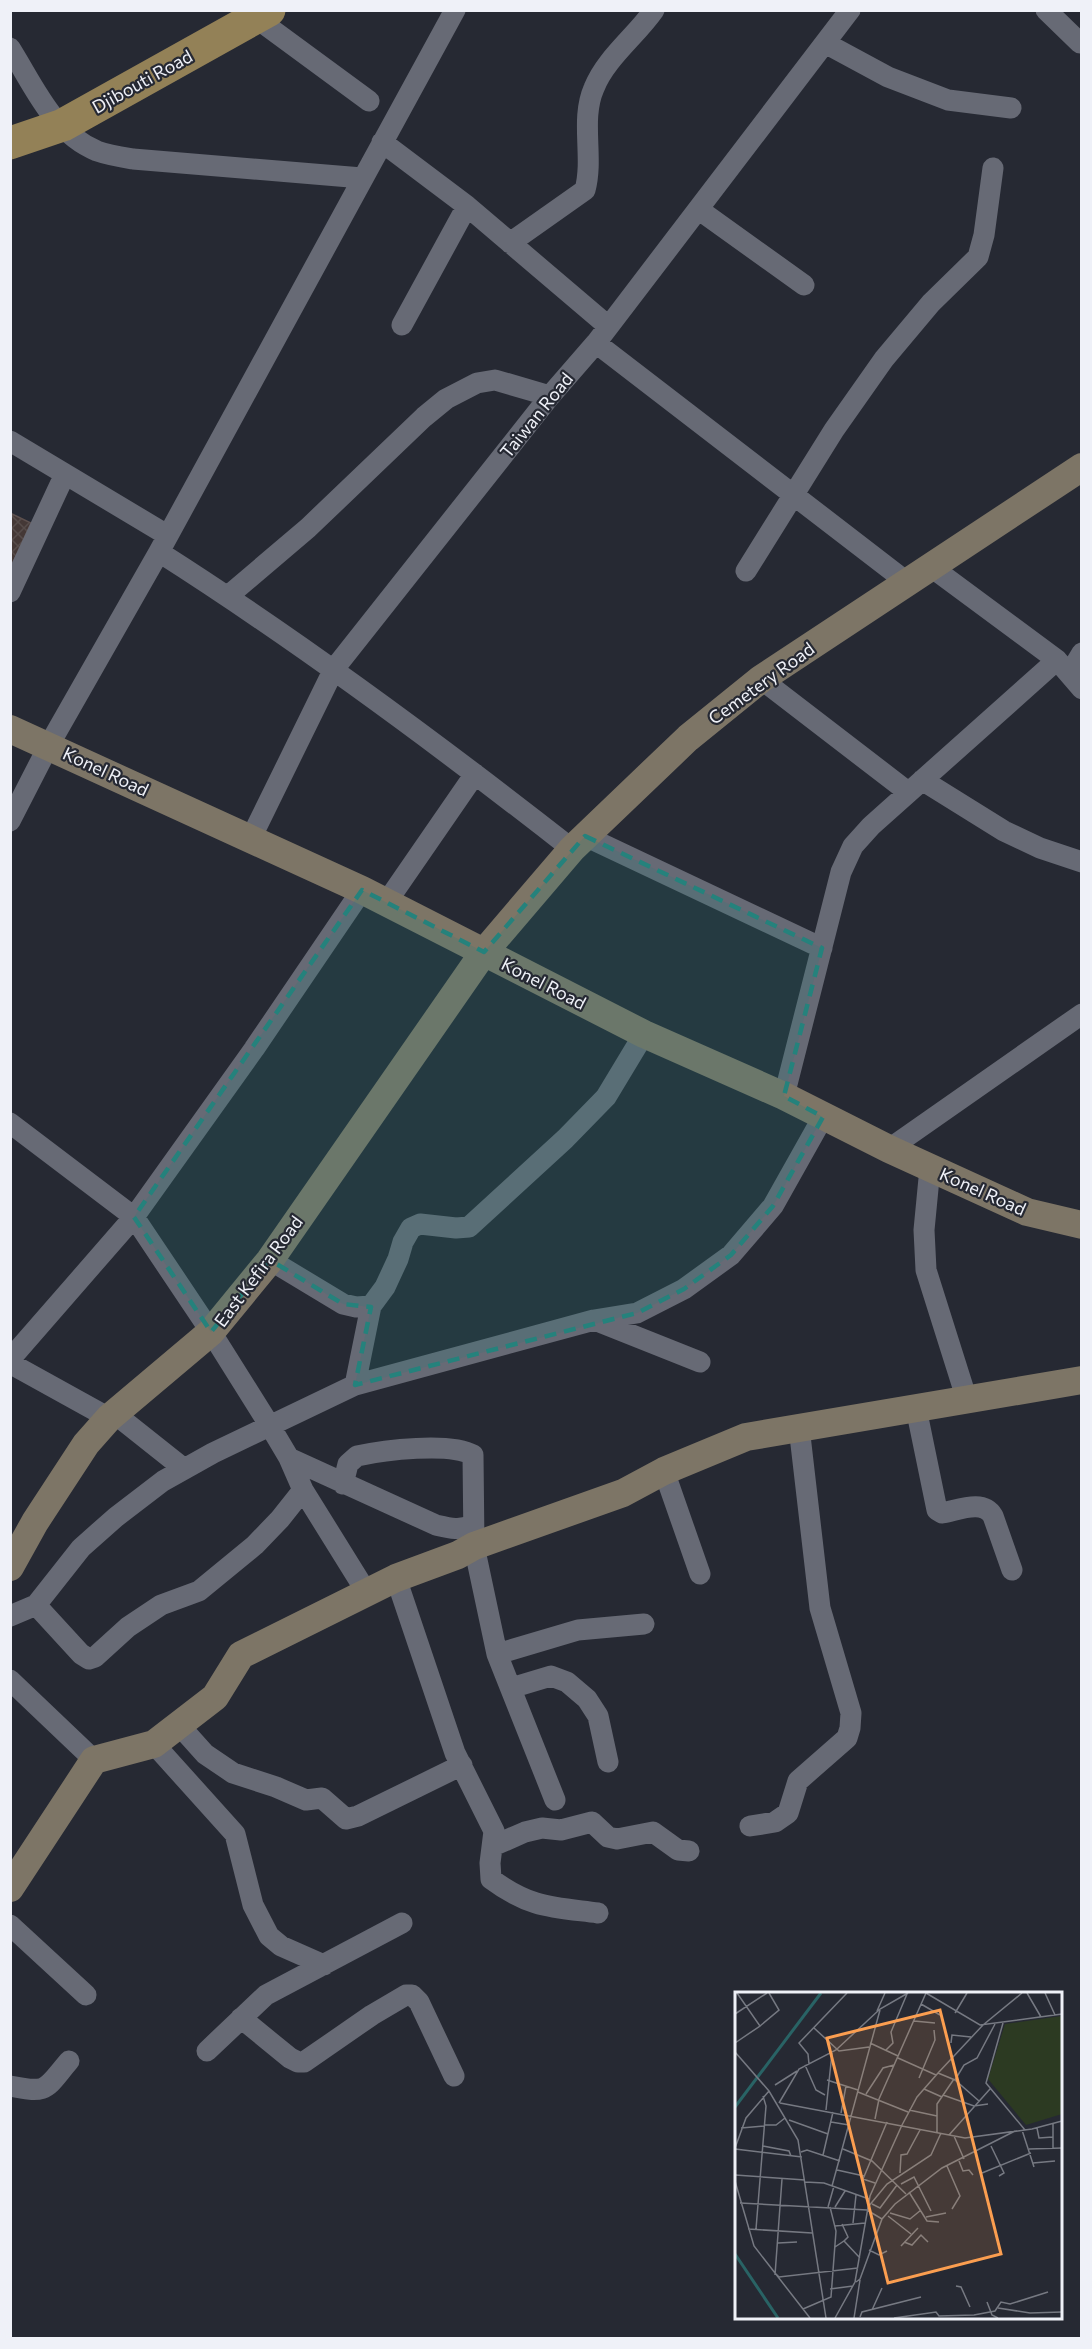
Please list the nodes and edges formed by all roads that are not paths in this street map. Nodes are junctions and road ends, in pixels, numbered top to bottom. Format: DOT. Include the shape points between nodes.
graph roads {
  1 [pos="455,10"];
  2 [pos="654,10"];
  3 [pos="850,10"];
  4 [pos="1046,10"];
  5 [pos="262,14"];
  6 [pos="825,43"];
  7 [pos="1080,43"];
  8 [pos="10,48"];
  9 [pos="369,101"];
  10 [pos="1011,108"];
  11 [pos="59,126"];
  12 [pos="382,142"];
  13 [pos="11,144"];
  14 [pos="993,168"];
  15 [pos="362,178"];
  16 [pos="467,206"];
  17 [pos="698,209"];
  18 [pos="510,243"];
  19 [pos="804,285"];
  20 [pos="402,325"];
  21 [pos="602,335"];
  22 [pos="550,396"];
  23 [pos="10,441"];
  24 [pos="1082,467"];
  25 [pos="65,474"];
  26 [pos="795,496"];
  27 [pos="163,543"];
  28 [pos="746,571"];
  29 [pos="919,574"];
  30 [pos="10,592"];
  31 [pos="228,596"];
  32 [pos="1082,653"];
  33 [pos="334,669"];
  34 [pos="1070,674"];
  35 [pos="761,679"];
  36 [pos="10,729"];
  37 [pos="50,745"];
  38 [pos="475,774"];
  39 [pos="915,786"];
  40 [pos="10,821"];
  41 [pos="251,838"];
  42 [pos="578,843"];
  43 [pos="1082,862"];
  44 [pos="374,896"];
  45 [pos="822,948"];
  46 [pos="484,952"];
  47 [pos="1082,1014"];
  48 [pos="644,1034"];
  49 [pos="784,1096"];
  50 [pos="823,1117"];
  51 [pos="10,1123"];
  52 [pos="889,1149"];
  53 [pos="930,1168"];
  54 [pos="134,1217"];
  55 [pos="1082,1225"];
  56 [pos="270,1260"];
  57 [pos="371,1306"];
  58 [pos="594,1320"];
  59 [pos="20,1331"];
  60 [pos="211,1332"];
  61 [pos="700,1362"];
  62 [pos="1082,1380"];
  63 [pos="355,1385"];
  64 [pos="967,1401"];
  65 [pos="916,1408"];
  66 [pos="112,1416"];
  67 [pos="270,1426"];
  68 [pos="799,1427"];
  69 [pos="289,1458"];
  70 [pos="183,1468"];
  71 [pos="664,1471"];
  72 [pos="343,1484"];
  73 [pos="303,1490"];
  74 [pos="473,1535"];
  75 [pos="13,1555"];
  76 [pos="1012,1570"];
  77 [pos="700,1574"];
  78 [pos="396,1578"];
  79 [pos="367,1593"];
  80 [pos="36,1605"];
  81 [pos="10,1616"];
  82 [pos="644,1624"];
  83 [pos="497,1654"];
  84 [pos="10,1680"];
  85 [pos="511,1688"];
  86 [pos="178,1725"];
  87 [pos="154,1744"];
  88 [pos="94,1760"];
  89 [pos="608,1762"];
  90 [pos="462,1765"];
  91 [pos="555,1800"];
  92 [pos="750,1826"];
  93 [pos="493,1846"];
  94 [pos="689,1851"];
  95 [pos="10,1888"];
  96 [pos="598,1913"];
  97 [pos="402,1923"];
  98 [pos="10,1924"];
  99 [pos="324,1965"];
  100 [pos="86,1995"];
  101 [pos="241,2018"];
  102 [pos="207,2051"];
  103 [pos="69,2061"];
  104 [pos="454,2076"];
  105 [pos="10,2086"];
  1 -- 12 [label="street"];
  2 -- 18 [label="street" via="593,88 585,190"];
  3 -- 6 [label="street, Taiwan Road"];
  4 -- 7 [label="street"];
  5 -- 9 [label="street"];
  5 -- 11 [label="main road, Djibouti Road"];
  6 -- 10 [label="street" via="888,77 948,100"];
  6 -- 17 [label="street, Taiwan Road"];
  8 -- 11 [label="street"];
  11 -- 13 [label="main road, Djibouti Road"];
  11 -- 15 [label="street" via="99,152 134,159"];
  12 -- 15 [label="street"];
  12 -- 16 [label="street"];
  14 -- 26 [label="street" via="978,257 931,303 884,359 834,430"];
  15 -- 27 [label="street"];
  16 -- 18 [label="street"];
  16 -- 20 [label="street"];
  17 -- 19 [label="street"];
  17 -- 21 [label="street, Taiwan Road"];
  18 -- 21 [label="street"];
  21 -- 22 [label="street, Taiwan Road"];
  21 -- 26 [label="street"];
  22 -- 31 [label="street" via="495,380 477,383 446,399 308,528"];
  22 -- 33 [label="street, Taiwan Road"];
  23 -- 25 [label="street"];
  24 -- 29 [label="street, Cemetery Road"];
  25 -- 27 [label="street"];
  25 -- 30 [label="street"];
  26 -- 28 [label="street"];
  26 -- 29 [label="street"];
  27 -- 31 [label="street"];
  27 -- 37 [label="street"];
  29 -- 34 [label="street"];
  29 -- 35 [label="street, Cemetery Road"];
  31 -- 33 [label="street"];
  32 -- 34 [label="street"];
  33 -- 38 [label="street"];
  33 -- 41 [label="street, Taiwan Road"];
  34 -- 39 [label="street"];
  35 -- 39 [label="street"];
  35 -- 42 [label="street, Cemetery Road" via="688,738"];
  36 -- 37 [label="street, Konel Road"];
  37 -- 40 [label="street"];
  37 -- 41 [label="street, Konel Road"];
  38 -- 42 [label="street"];
  38 -- 44 [label="street"];
  39 -- 43 [label="street" via="1040,848"];
  39 -- 45 [label="street" via="853,846 841,872"];
  41 -- 44 [label="street, Konel Road"];
  42 -- 45 [label="street"];
  42 -- 46 [label="street, Cemetery Road"];
  44 -- 46 [label="street, Konel Road"];
  44 -- 54 [label="street" via="254,1049"];
  45 -- 49 [label="street"];
  46 -- 48 [label="street, Konel Road"];
  46 -- 56 [label="street, East Kefira Road"];
  47 -- 52 [label="street"];
  48 -- 49 [label="street, Konel Road"];
  48 -- 57 [label="street" via="606,1097 469,1227 420,1224 411,1228 385,1287"];
  49 -- 50 [label="street, Konel Road"];
  50 -- 52 [label="street, Konel Road"];
  50 -- 58 [label="street" via="773,1206 731,1255 684,1289 637,1313"];
  51 -- 54 [label="street"];
  52 -- 53 [label="street, Konel Road"];
  53 -- 55 [label="street, Konel Road" via="1027,1212"];
  53 -- 64 [label="street" via="924,1230 926,1270"];
  54 -- 59 [label="street"];
  54 -- 60 [label="street"];
  56 -- 57 [label="street" via="343,1304"];
  56 -- 60 [label="street, East Kefira Road"];
  57 -- 63 [label="street"];
  58 -- 61 [label="street"];
  58 -- 63 [label="street"];
  59 -- 66 [label="street" via="12,1364"];
  60 -- 66 [label="street, East Kefira Road"];
  60 -- 67 [label="street"];
  62 -- 64 [label="street"];
  63 -- 67 [label="street"];
  64 -- 65 [label="street"];
  65 -- 68 [label="street"];
  65 -- 76 [label="street" via="937,1510 942,1513 981,1506 989,1509"];
  66 -- 70 [label="street"];
  66 -- 75 [label="street, East Kefira Road" via="86,1444"];
  67 -- 69 [label="street"];
  67 -- 70 [label="street"];
  68 -- 71 [label="street" via="746,1437"];
  68 -- 92 [label="street" via="820,1608 851,1713 850,1728 847,1738 798,1781 788,1813 782,1819"];
  69 -- 72 [label="street"];
  69 -- 73 [label="street"];
  70 -- 80 [label="street" via="81,1548"];
  71 -- 74 [label="street" via="623,1493"];
  71 -- 77 [label="street"];
  72 -- 74 [label="street" via="444,1527 465,1528"];
  72 -- 74 [label="street" via="348,1464 357,1456 437,1448 469,1453 474,1460"];
  73 -- 79 [label="street"];
  73 -- 80 [label="street" via="255,1545 199,1591 161,1605 128,1627 95,1657 89,1659 81,1654"];
  74 -- 78 [label="street" via="458,1555"];
  74 -- 83 [label="street"];
  78 -- 79 [label="street"];
  78 -- 90 [label="street"];
  79 -- 86 [label="street" via="241,1655 215,1697"];
  80 -- 81 [label="street"];
  82 -- 83 [label="street" via="578,1630"];
  83 -- 85 [label="street"];
  84 -- 88 [label="street"];
  85 -- 89 [label="street" via="551,1676 567,1682 587,1699 598,1716"];
  85 -- 91 [label="street"];
  86 -- 87 [label="street"];
  86 -- 90 [label="street" via="205,1754 233,1773 306,1800 322,1798 346,1819"];
  87 -- 88 [label="street"];
  87 -- 99 [label="street" via="235,1834 252,1905 269,1936 281,1946"];
  88 -- 95 [label="street"];
  90 -- 93 [label="street" via="494,1831"];
  93 -- 94 [label="street" via="525,1832 542,1828 561,1830 592,1822 608,1837 617,1839 649,1831 678,1850"];
  93 -- 96 [label="street" via="489,1872 500,1885 537,1905"];
  97 -- 99 [label="street"];
  98 -- 100 [label="street"];
  99 -- 101 [label="street" via="266,1995"];
  101 -- 102 [label="street"];
  101 -- 104 [label="street" via="290,2058 304,2062 372,2015 412,1995"];
  103 -- 105 [label="street" via="43,2090"];
}
